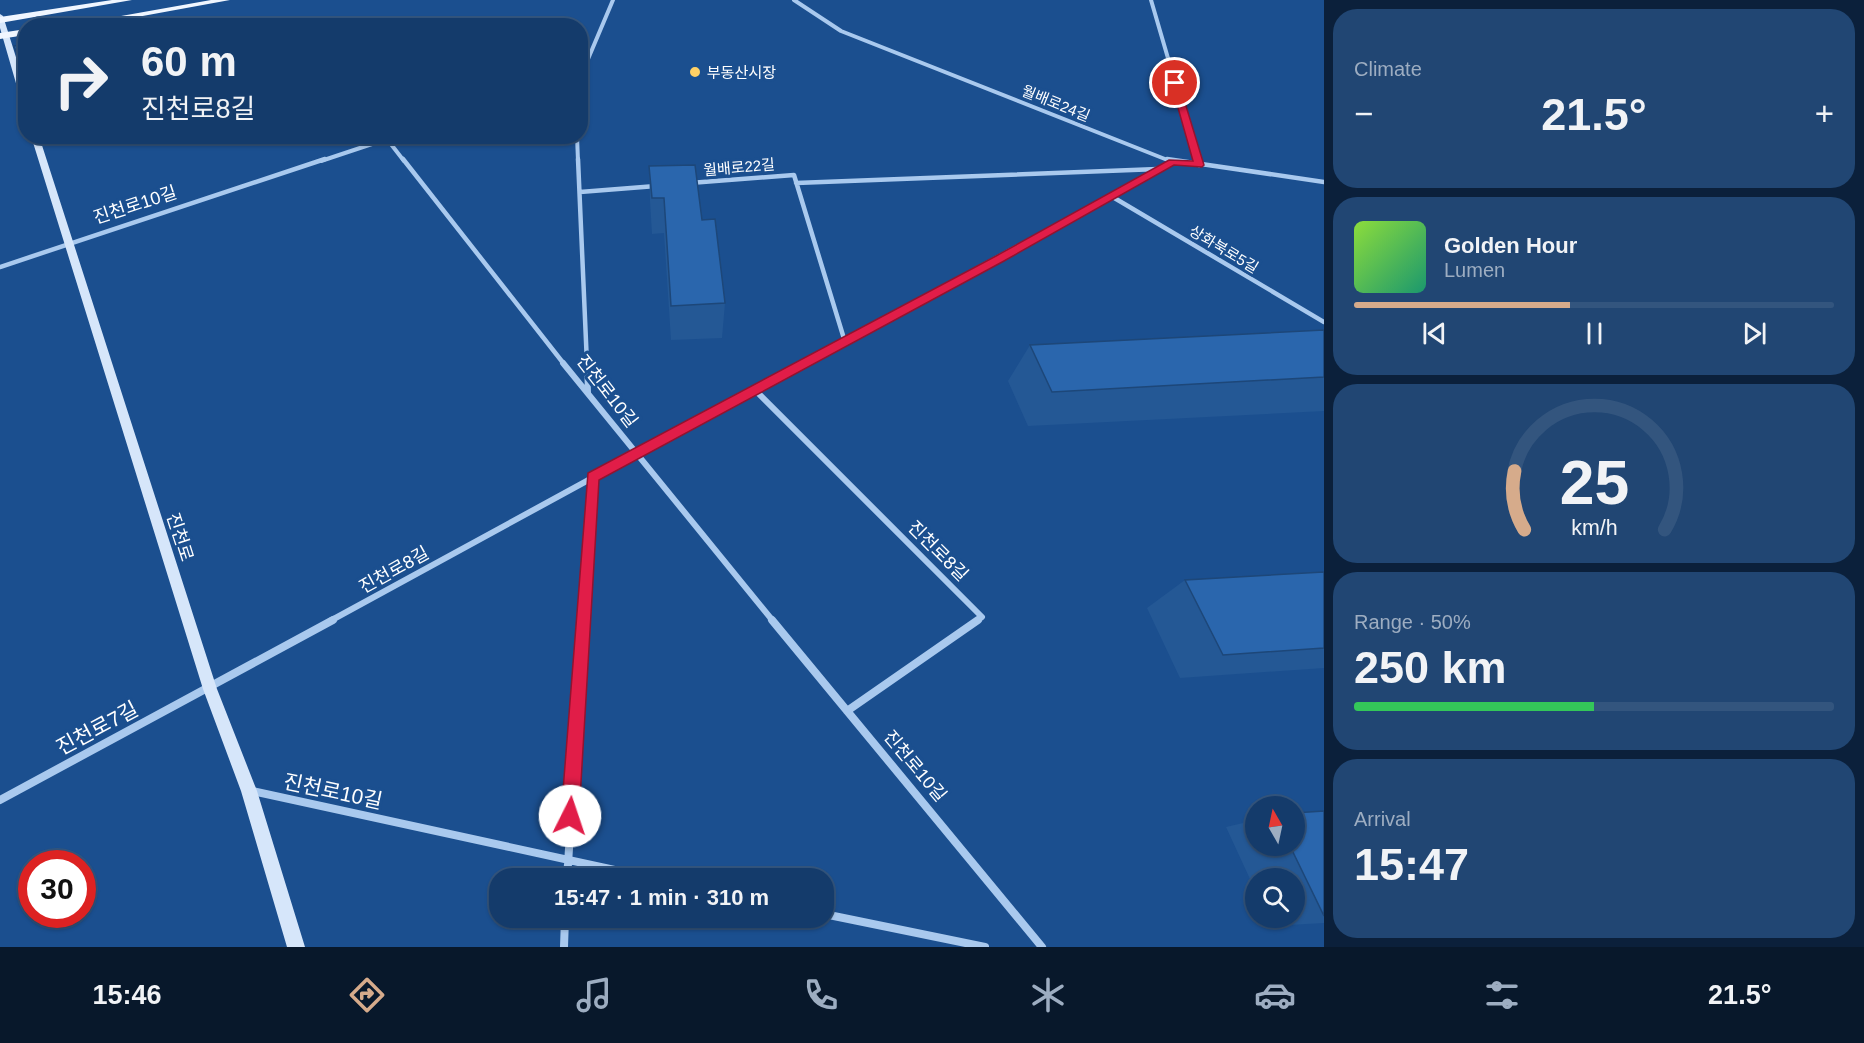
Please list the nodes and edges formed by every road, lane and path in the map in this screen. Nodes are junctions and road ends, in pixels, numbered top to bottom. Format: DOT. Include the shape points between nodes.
graph roads {
  1 [pos="128,0"];
  2 [pos="226,0"];
  3 [pos="613,0"];
  4 [pos="794,0"];
  5 [pos="1151,0"];
  6 [pos="117,18"];
  7 [pos="0,19"];
  8 [pos="18,33"];
  9 [pos="2,36"];
  10 [pos="588,59"];
  11 [pos="18,81"];
  12 [pos="37,144"];
  13 [pos="372,144"];
  14 [pos="391,144"];
  15 [pos="577,144"];
  16 [pos="1173,162"];
  17 [pos="1199,165"];
  18 [pos="1160,169"];
  19 [pos="1324,182"];
  20 [pos="687,183"];
  21 [pos="796,183"];
  22 [pos="663,185"];
  23 [pos="580,192"];
  24 [pos="1111,196"];
  25 [pos="68,244"];
  26 [pos="0,267"];
  27 [pos="1324,322"];
  28 [pos="845,342"];
  29 [pos="755,390"];
  30 [pos="588,394"];
  31 [pos="635,454"];
  32 [pos="593,477"];
  33 [pos="210,689"];
  34 [pos="847,711"];
  35 [pos="249,791"];
  36 [pos="0,800"];
  37 [pos="567,861"];
  38 [pos="567,868"];
  39 [pos="602,868"];
  40 [pos="834,916"];
  41 [pos="565,928"];
  42 [pos="296,947"];
  43 [pos="564,947"];
  44 [pos="985,947"];
  45 [pos="1042,947"];
  1 -- 7 [label="main road"];
  2 -- 6 [label="main road"];
  3 -- 10 [label="street"];
  4 -- 16 [label="street, 월배로24길" via="841,31"];
  5 -- 17 [label="street"];
  7 -- 9 [label="main road"];
  8 -- 9 [label="main road"];
  9 -- 11 [label="main road"];
  12 -- 25 [label="main road, 진천로"];
  13 -- 25 [label="street, 진천로10길"];
  14 -- 30 [label="street, 진천로10길"];
  15 -- 23 [label="street"];
  16 -- 17 [label="street, 월배로24길"];
  16 -- 18 [label="street, 진천로8길"];
  17 -- 19 [label="street, 월배로24길"];
  18 -- 21 [label="street, 진천로8길"];
  18 -- 24 [label="street, 진천로8길"];
  20 -- 21 [label="street, 월배로22길" via="794,175"];
  21 -- 28 [label="street"];
  22 -- 23 [label="street"];
  23 -- 30 [label="street"];
  24 -- 27 [label="street, 상화북로5길"];
  24 -- 28 [label="street, 진천로8길"];
  25 -- 26 [label="street"];
  25 -- 33 [label="main road, 진천로"];
  28 -- 29 [label="street, 진천로8길"];
  29 -- 31 [label="street, 진천로8길"];
  29 -- 34 [label="street, 진천로8길" via="982,617"];
  30 -- 31 [label="street, 진천로10길"];
  31 -- 32 [label="street, 진천로8길"];
  31 -- 34 [label="street, 진천로10길"];
  32 -- 33 [label="street, 진천로8길"];
  32 -- 37 [label="street"];
  33 -- 35 [label="main road, 진천로"];
  33 -- 36 [label="street, 진천로7길"];
  34 -- 45 [label="street, 진천로10길"];
  35 -- 37 [label="street, 진천로10길"];
  35 -- 42 [label="main road, 진천로"];
  37 -- 38 [label="street"];
  37 -- 39 [label="street, 진천로10길"];
  40 -- 44 [label="street"];
  41 -- 43 [label="street"];
}
